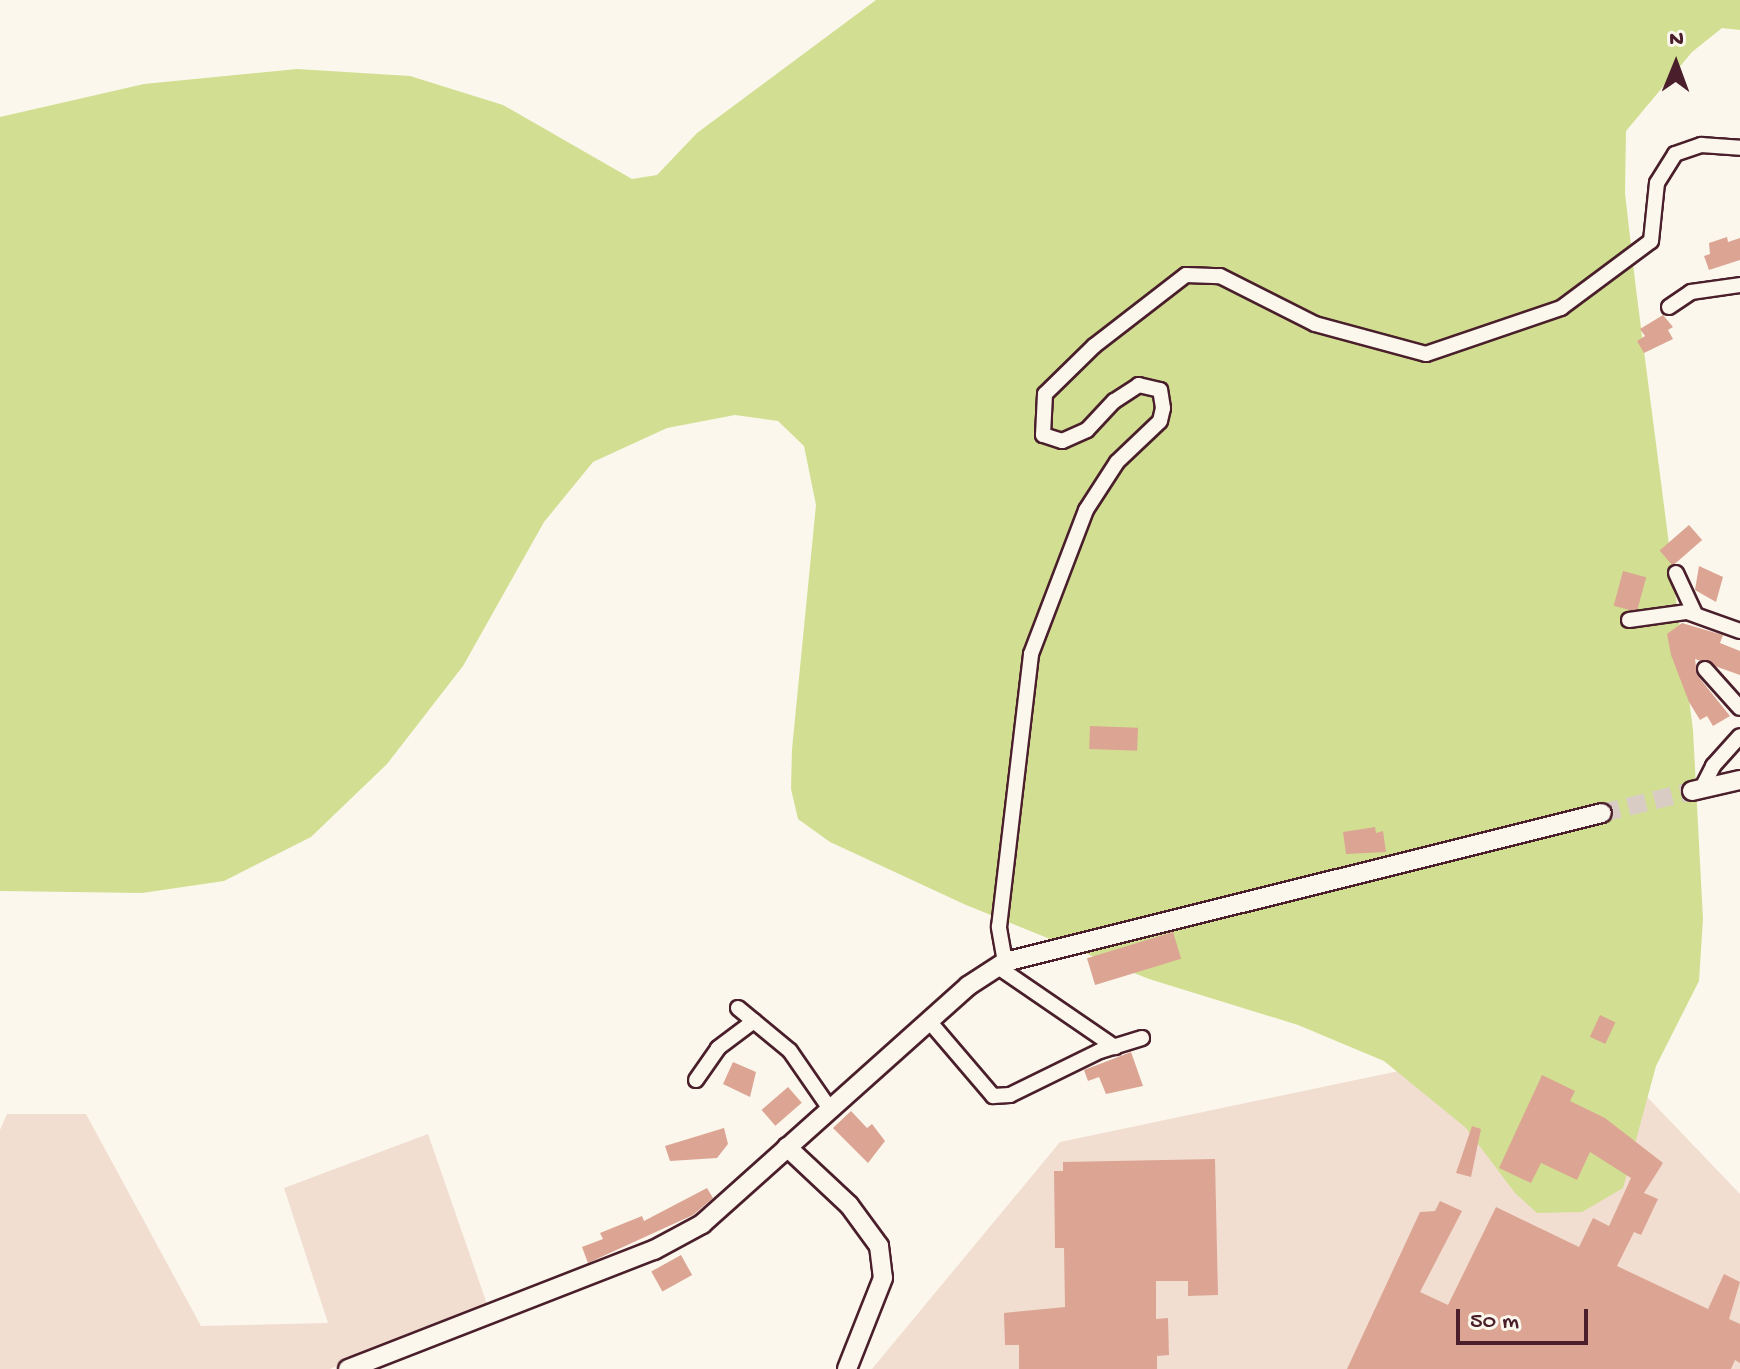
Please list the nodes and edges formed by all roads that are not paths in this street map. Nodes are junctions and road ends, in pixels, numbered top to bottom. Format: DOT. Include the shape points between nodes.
graph roads {
  1 [pos="1740,148"];
  2 [pos="1740,285"];
  3 [pos="1669,307"];
  4 [pos="1676,573"];
  5 [pos="1695,614"];
  6 [pos="1629,620"];
  7 [pos="1740,631"];
  8 [pos="1705,669"];
  9 [pos="1740,708"];
  10 [pos="1740,736"];
  11 [pos="1740,780"];
  12 [pos="1697,790"];
  13 [pos="1602,813"];
  14 [pos="1002,965"];
  15 [pos="738,1008"];
  16 [pos="754,1021"];
  17 [pos="929,1021"];
  18 [pos="1142,1038"];
  19 [pos="1115,1047"];
  20 [pos="696,1080"];
  21 [pos="830,1109"];
  22 [pos="787,1147"];
  23 [pos="348,1369"];
  24 [pos="847,1369"];
  1 -- 14 [label="street" via="1701,145 1675,154 1657,183 1651,241 1573,300 1435,351 1397,350 1364,335 1315,324 1242,283 1196,274 1172,283 1055,382 1040,405 1043,435 1062,441 1087,430 1114,401 1139,385 1160,390 1163,408 1160,421 1117,462 1093,496 1031,654 999,927"];
  2 -- 3 [label="street" via="1691,292"];
  4 -- 5 [label="street"];
  5 -- 6 [label="street"];
  5 -- 7 [label="street"];
  8 -- 9 [label="street"];
  10 -- 12 [label="street"];
  11 -- 12 [label="street"];
  13 -- 14 [label="street"];
  14 -- 17 [label="street"];
  14 -- 19 [label="street"];
  15 -- 16 [label="street"];
  16 -- 20 [label="street" via="718,1048"];
  16 -- 21 [label="street" via="790,1051"];
  17 -- 19 [label="street" via="993,1096 1010,1095"];
  17 -- 21 [label="street"];
  18 -- 19 [label="street"];
  21 -- 22 [label="street"];
  22 -- 23 [label="street" via="732,1201 654,1250"];
  22 -- 24 [label="street" via="849,1205 879,1246 883,1278"];
}
